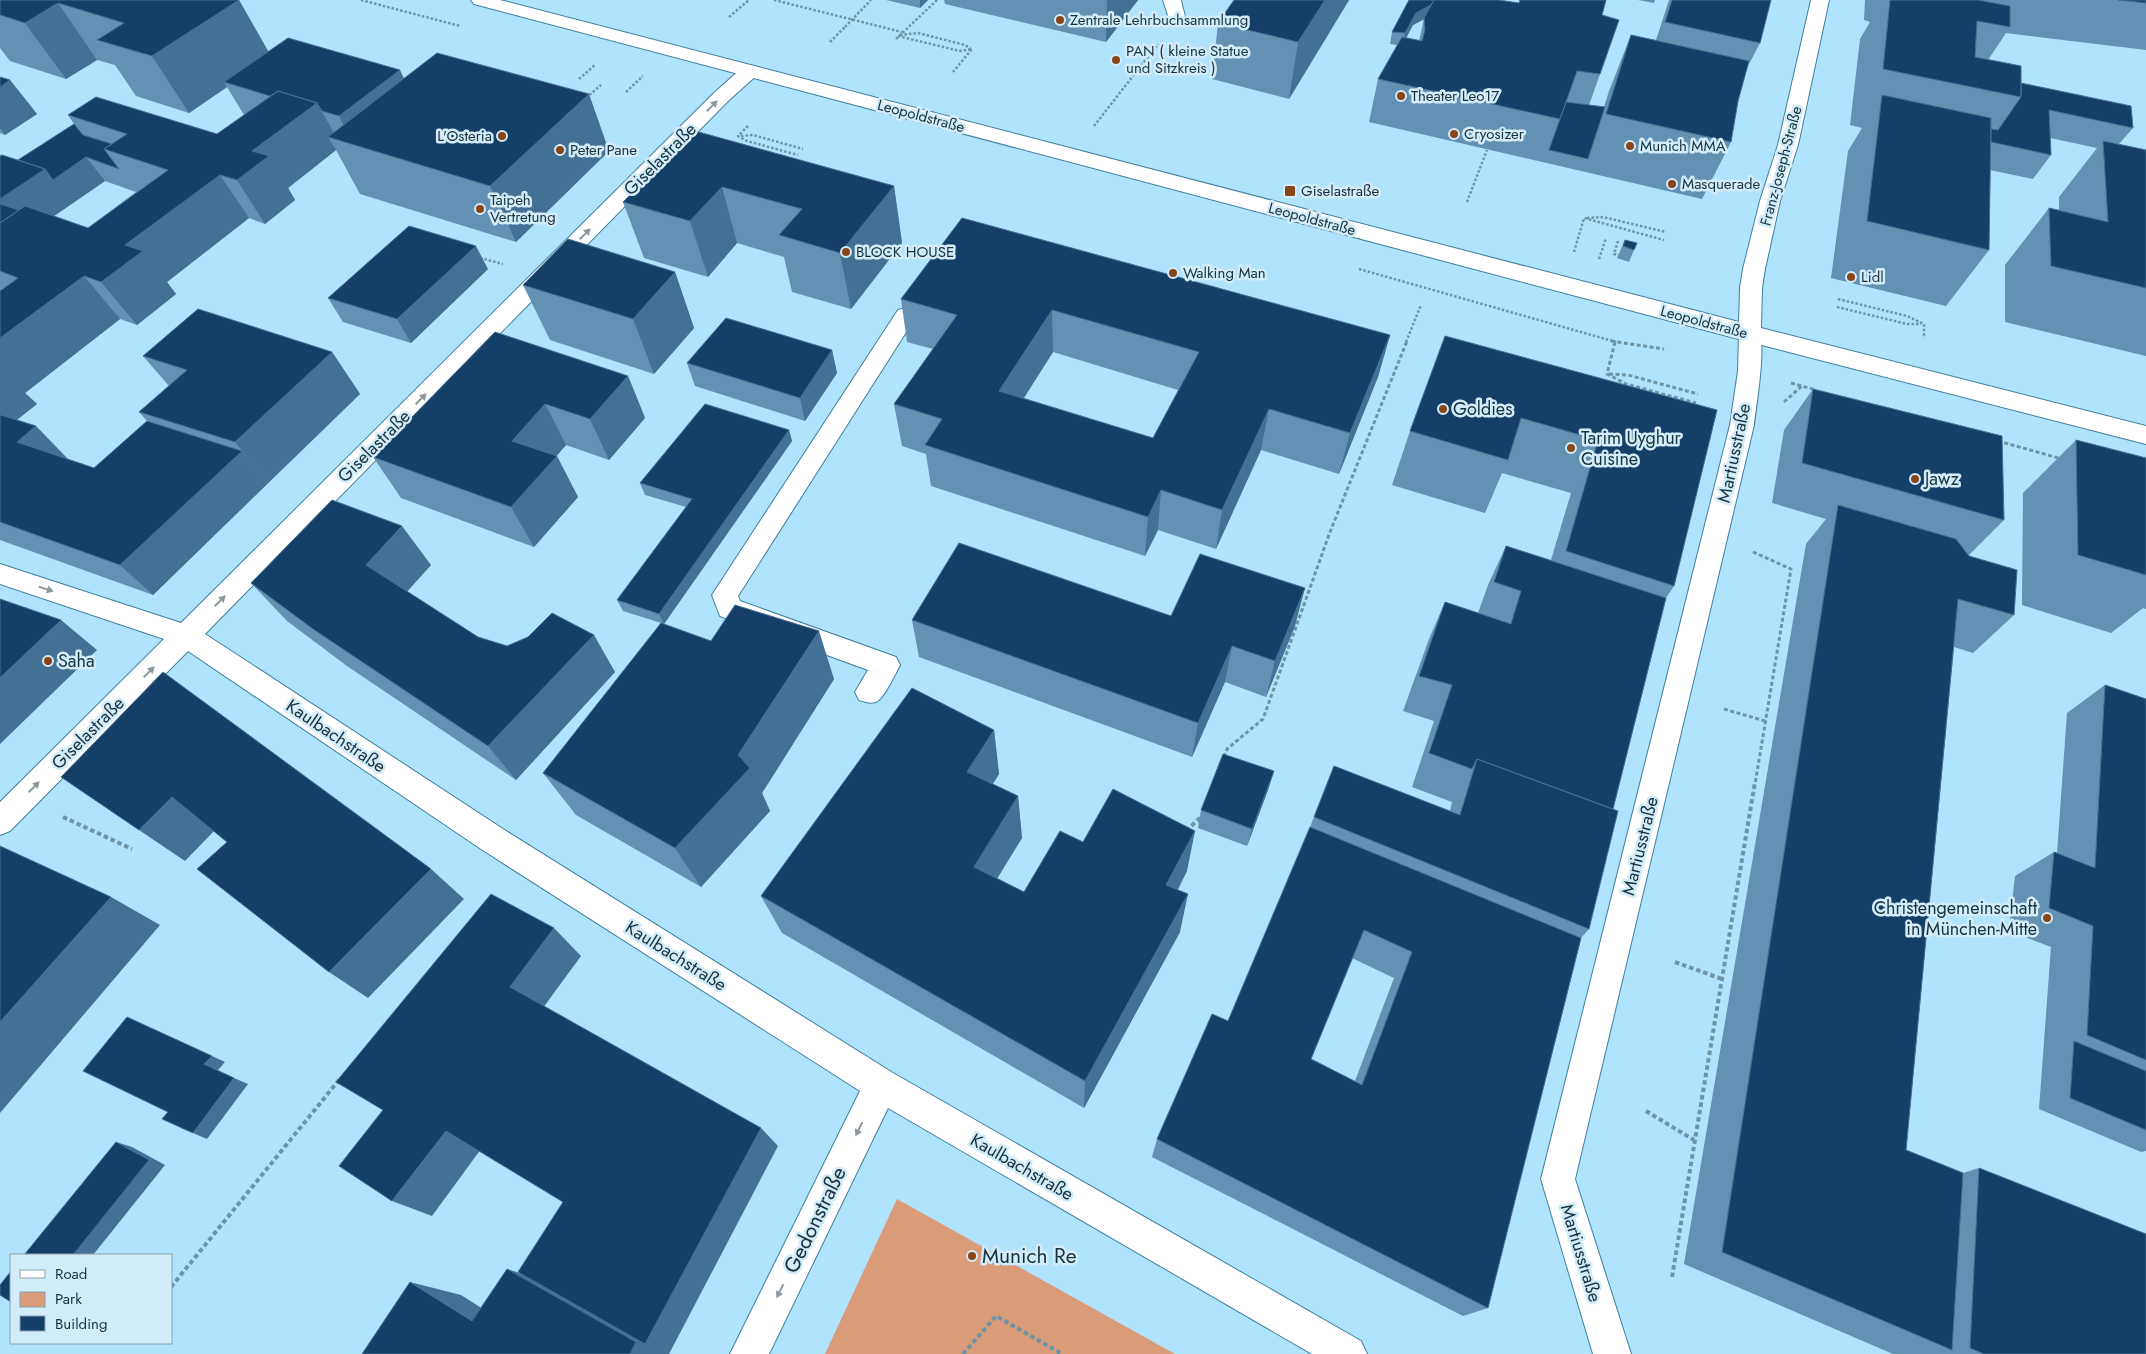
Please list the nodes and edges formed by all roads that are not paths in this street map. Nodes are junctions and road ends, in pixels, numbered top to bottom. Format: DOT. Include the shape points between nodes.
graph roads {
  1 [pos="480,0"];
  2 [pos="1172,0"];
  3 [pos="1820,0"];
  4 [pos="1177,20"];
  5 [pos="750,71"];
  6 [pos="906,315"];
  7 [pos="1750,334"];
  8 [pos="2146,434"];
  9 [pos="0,574"];
  10 [pos="186,636"];
  11 [pos="869,692"];
  12 [pos="0,822"];
  13 [pos="881,1086"];
  14 [pos="750,1354"];
  15 [pos="1348,1354"];
  16 [pos="1612,1354"];
  1 -- 5 [label="street, Leopoldstraße"];
  2 -- 4 [label="street"];
  3 -- 7 [label="street, Franz-Joseph-Straße" via="1788,145 1770,200 1754,269"];
  5 -- 7 [label="street, Leopoldstraße"];
  10 -- 5 [label="street, Giselastraße, one-way"];
  6 -- 11 [label="street" via="724,595 729,608 886,665"];
  7 -- 8 [label="street, Leopoldstraße"];
  7 -- 16 [label="street, Martiusstraße" via="1744,419 1558,1179"];
  9 -- 10 [label="street, Kaulbachstraße, one-way"];
  12 -- 10 [label="street, Giselastraße, one-way"];
  10 -- 13 [label="street, Kaulbachstraße" via="492,839"];
  13 -- 14 [label="street, Gedonstraße, one-way"];
  13 -- 15 [label="street, Kaulbachstraße"];
}
